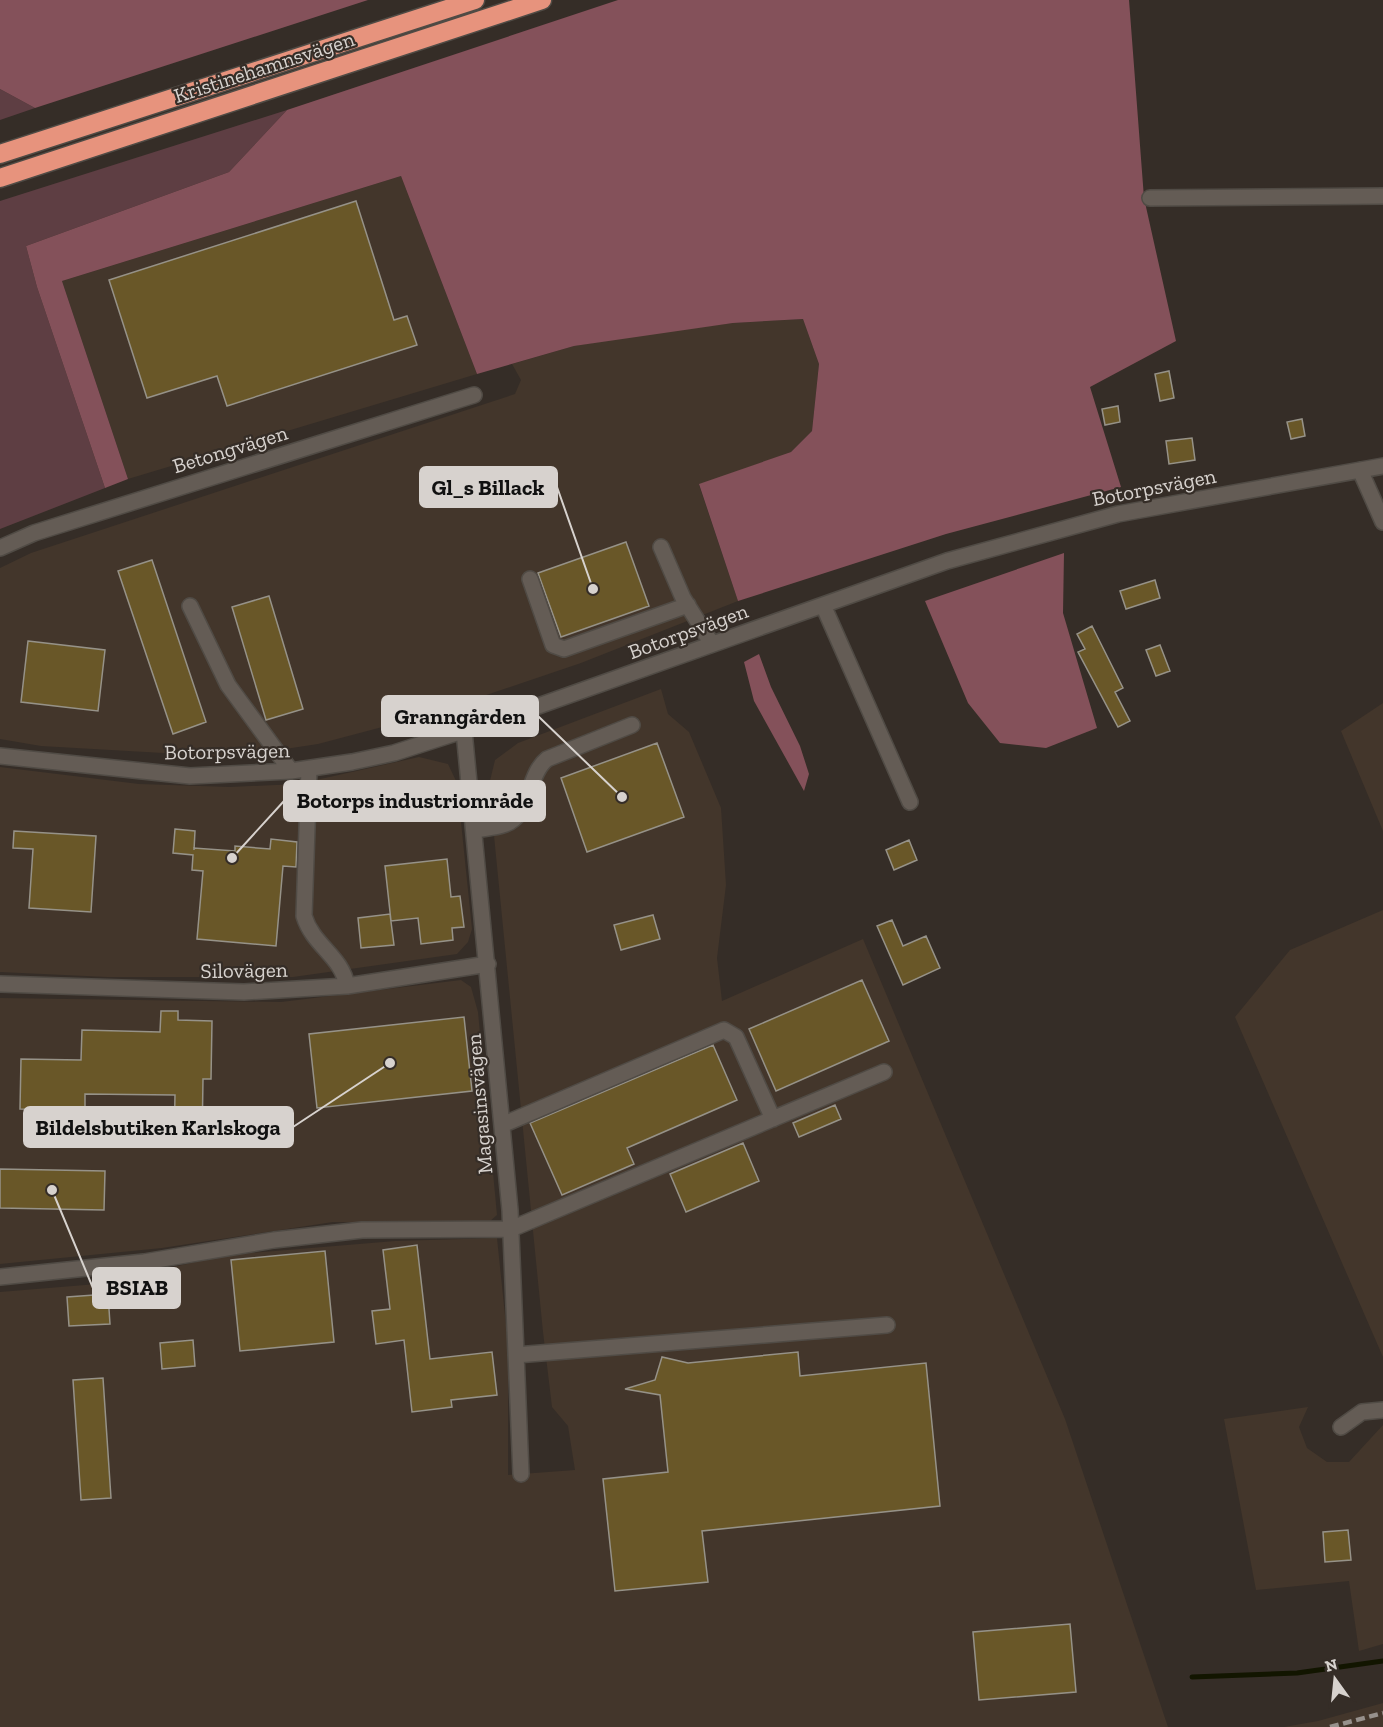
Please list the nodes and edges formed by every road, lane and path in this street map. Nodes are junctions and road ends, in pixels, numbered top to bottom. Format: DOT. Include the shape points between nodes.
graph roads {
  1 [pos="475,0"];
  2 [pos="542,0"];
  3 [pos="0,142"];
  4 [pos="22,147"];
  5 [pos="0,154"];
  6 [pos="0,178"];
  7 [pos="1383,196"];
  8 [pos="1150,198"];
  9 [pos="474,395"];
  10 [pos="1383,466"];
  11 [pos="1360,470"];
  12 [pos="1383,522"];
  13 [pos="661,547"];
  14 [pos="0,548"];
  15 [pos="530,579"];
  16 [pos="688,605"];
  17 [pos="823,605"];
  18 [pos="190,606"];
  19 [pos="712,644"];
  20 [pos="632,725"];
  21 [pos="464,731"];
  22 [pos="0,756"];
  23 [pos="309,769"];
  24 [pos="291,771"];
  25 [pos="910,802"];
  26 [pos="475,830"];
  27 [pos="488,964"];
  28 [pos="0,984"];
  29 [pos="347,986"];
  30 [pos="884,1072"];
  31 [pos="773,1119"];
  32 [pos="502,1125"];
  33 [pos="511,1229"];
  34 [pos="0,1277"];
  35 [pos="887,1325"];
  36 [pos="516,1355"];
  37 [pos="1383,1410"];
  38 [pos="1341,1427"];
  39 [pos="521,1474"];
  1 -- 4 [label="highway, Kristinehamnsvägen"];
  2 -- 6 [label="highway, Kristinehamnsvägen"];
  3 -- 4 [label="street"];
  4 -- 5 [label="highway, Kristinehamnsvägen"];
  7 -- 8 [label="street"];
  9 -- 14 [label="street, Betongvägen" via="34,533"];
  10 -- 11 [label="street, Botorpsvägen"];
  11 -- 12 [label="street"];
  11 -- 17 [label="street, Botorpsvägen" via="1108,516 947,561"];
  13 -- 16 [label="street"];
  15 -- 16 [label="street" via="553,645 564,649"];
  16 -- 19 [label="street"];
  17 -- 19 [label="street, Botorpsvägen"];
  17 -- 25 [label="street"];
  18 -- 24 [label="street" via="228,685"];
  19 -- 21 [label="street, Botorpsvägen"];
  20 -- 26 [label="street" via="547,759 537,767 527,801 516,817 505,825"];
  21 -- 23 [label="street, Botorpsvägen" via="394,753"];
  21 -- 26 [label="street, Magasinsvägen"];
  22 -- 24 [label="street, Botorpsvägen" via="190,776"];
  23 -- 24 [label="street, Botorpsvägen"];
  23 -- 29 [label="street" via="304,916 308,930 345,972"];
  26 -- 27 [label="street, Magasinsvägen"];
  27 -- 29 [label="street, Silovägen"];
  27 -- 32 [label="street, Magasinsvägen"];
  28 -- 29 [label="street, Silovägen" via="199,992"];
  30 -- 31 [label="street"];
  31 -- 32 [label="street" via="736,1037 724,1030"];
  31 -- 33 [label="street"];
  32 -- 33 [label="street, Magasinsvägen"];
  33 -- 34 [label="street" via="362,1230 144,1262"];
  33 -- 36 [label="street, Magasinsvägen"];
  35 -- 36 [label="street"];
  36 -- 39 [label="street, Magasinsvägen"];
  37 -- 38 [label="street" via="1362,1412"];
}
